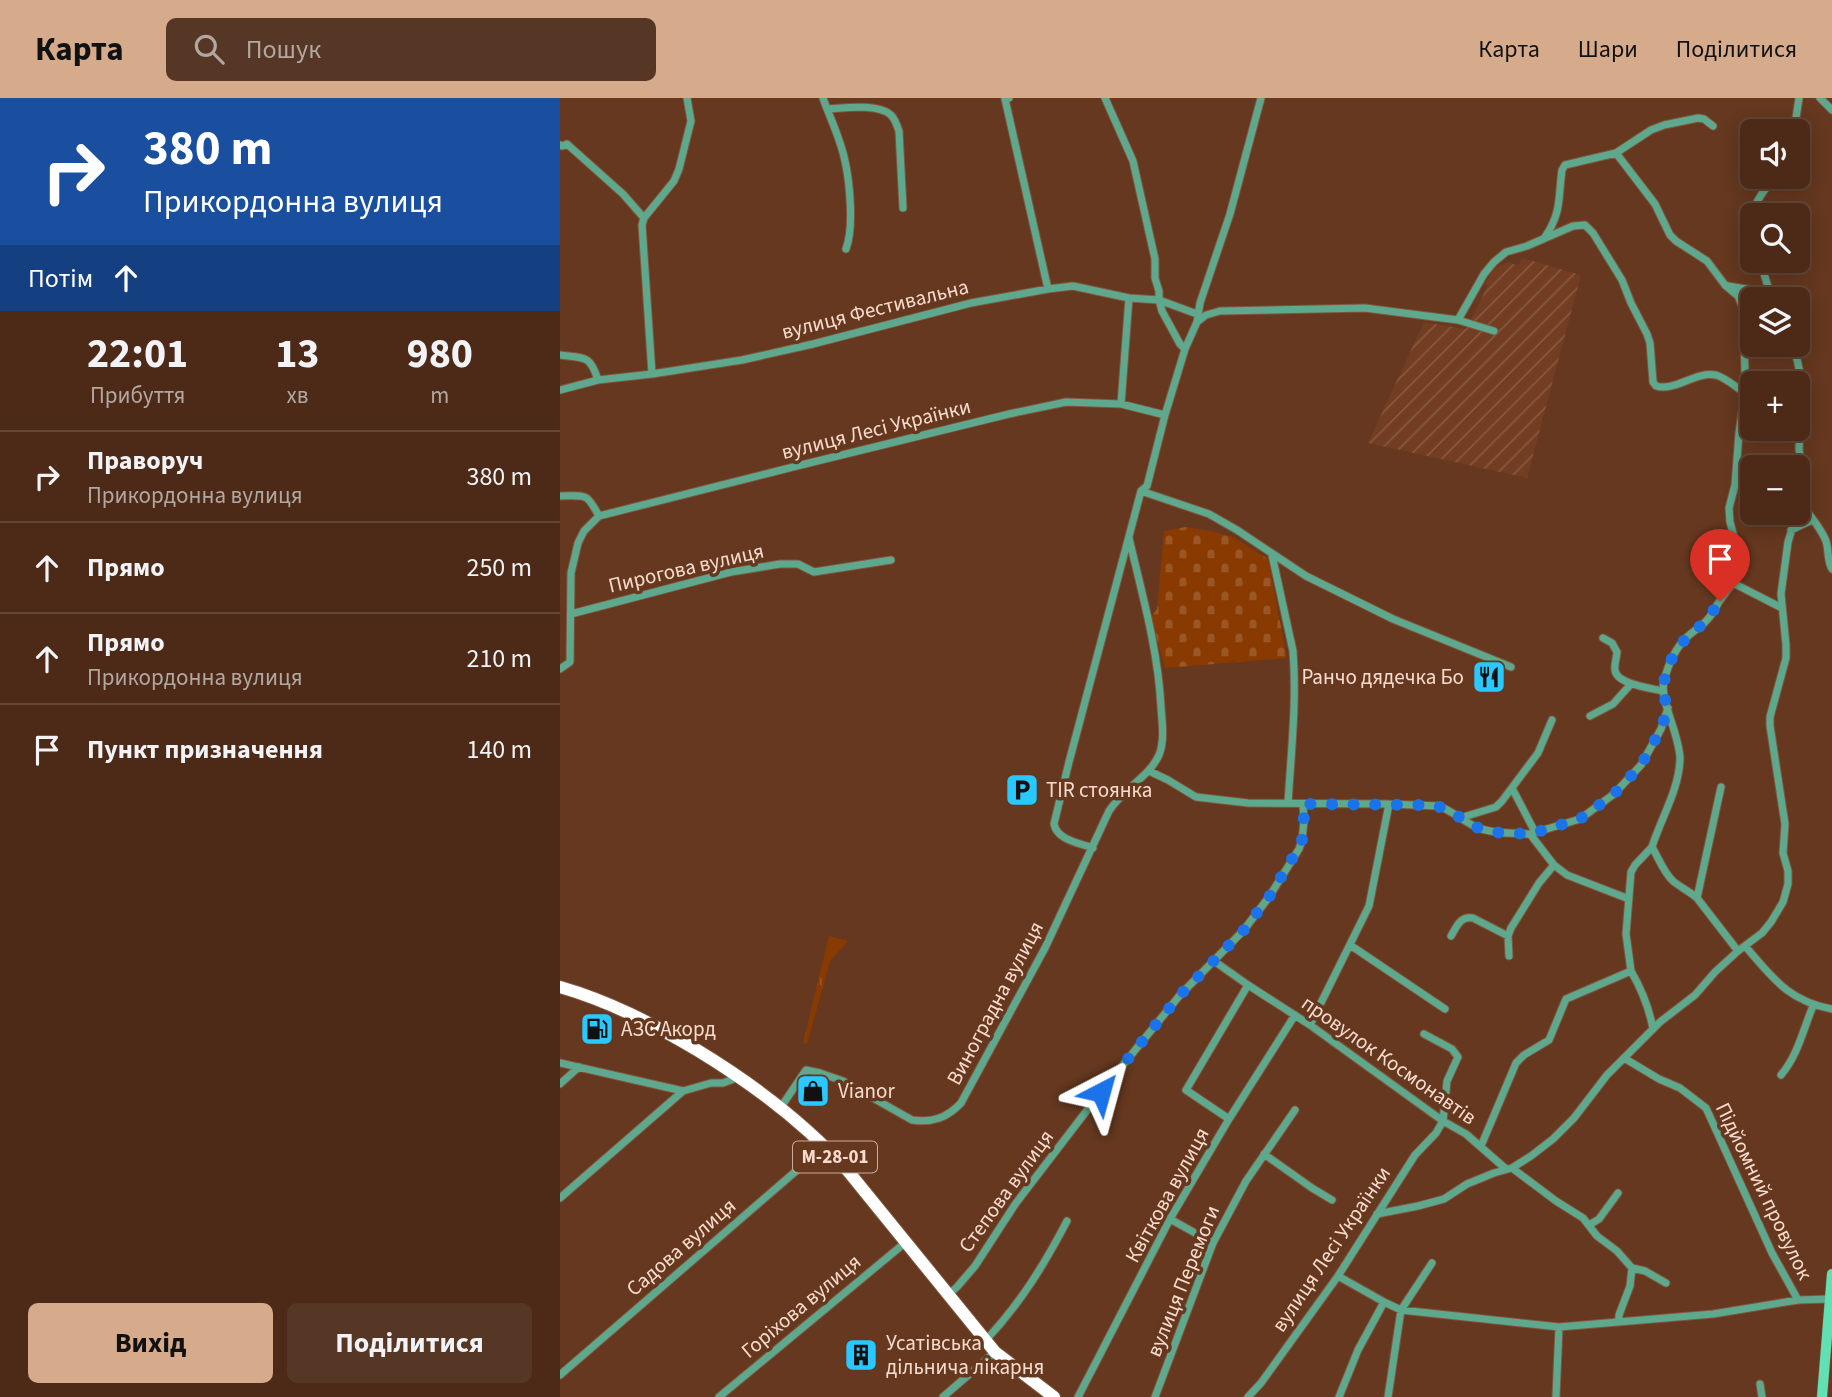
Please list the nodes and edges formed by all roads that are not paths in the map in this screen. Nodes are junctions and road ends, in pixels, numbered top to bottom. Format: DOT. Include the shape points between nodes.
graph roads {
  1 [pos="687,98"];
  2 [pos="823,98"];
  3 [pos="1009,98"];
  4 [pos="1105,98"];
  5 [pos="1261,98"];
  6 [pos="1799,98"];
  7 [pos="1820,98"];
  8 [pos="827,109"];
  9 [pos="1832,110"];
  10 [pos="1796,119"];
  11 [pos="1713,126"];
  12 [pos="560,145"];
  13 [pos="1616,153"];
  14 [pos="903,208"];
  15 [pos="644,218"];
  16 [pos="1544,238"];
  17 [pos="846,249"];
  18 [pos="1725,285"];
  19 [pos="1740,287"];
  20 [pos="1048,289"];
  21 [pos="1129,298"];
  22 [pos="1158,300"];
  23 [pos="1740,302"];
  24 [pos="1197,318"];
  25 [pos="1458,320"];
  26 [pos="1494,331"];
  27 [pos="1185,349"];
  28 [pos="560,355"];
  29 [pos="1797,357"];
  30 [pos="653,374"];
  31 [pos="598,380"];
  32 [pos="560,390"];
  33 [pos="1740,390"];
  34 [pos="1121,404"];
  35 [pos="1165,415"];
  36 [pos="1740,426"];
  37 [pos="1800,455"];
  38 [pos="1141,491"];
  39 [pos="560,496"];
  40 [pos="599,516"];
  41 [pos="1810,517"];
  42 [pos="1812,520"];
  43 [pos="1793,525"];
  44 [pos="1791,530"];
  45 [pos="1129,538"];
  46 [pos="1272,555"];
  47 [pos="891,559"];
  48 [pos="1832,569"];
  49 [pos="1733,583"];
  50 [pos="1782,608"];
  51 [pos="571,614"];
  52 [pos="1603,638"];
  53 [pos="1511,667"];
  54 [pos="560,669"];
  55 [pos="1631,684"];
  56 [pos="1662,691"];
  57 [pos="1668,708"];
  58 [pos="1590,716"];
  59 [pos="1552,720"];
  60 [pos="1149,771"];
  61 [pos="1721,787"];
  62 [pos="1513,788"];
  63 [pos="1288,803"];
  64 [pos="1303,804"];
  65 [pos="1389,804"];
  66 [pos="1460,818"];
  67 [pos="1532,833"];
  68 [pos="1652,847"];
  69 [pos="1093,848"];
  70 [pos="1554,866"];
  71 [pos="1696,898"];
  72 [pos="1629,899"];
  73 [pos="1451,936"];
  74 [pos="1508,936"];
  75 [pos="1350,945"];
  76 [pos="1742,948"];
  77 [pos="1508,956"];
  78 [pos="1214,961"];
  79 [pos="1631,971"];
  80 [pos="1248,985"];
  81 [pos="560,987"];
  82 [pos="1813,1006"];
  83 [pos="1445,1009"];
  84 [pos="1832,1009"];
  85 [pos="1295,1016"];
  86 [pos="1310,1025"];
  87 [pos="1653,1029"];
  88 [pos="1424,1034"];
  89 [pos="1624,1058"];
  90 [pos="560,1063"];
  91 [pos="579,1067"];
  92 [pos="1781,1074"];
  93 [pos="740,1077"];
  94 [pos="560,1084"];
  95 [pos="683,1091"];
  96 [pos="781,1107"];
  97 [pos="1295,1110"];
  98 [pos="1229,1119"];
  99 [pos="1443,1121"];
  100 [pos="825,1145"];
  101 [pos="1480,1146"];
  102 [pos="1264,1154"];
  103 [pos="1509,1169"];
  104 [pos="1618,1193"];
  105 [pos="560,1198"];
  106 [pos="1332,1200"];
  107 [pos="1377,1214"];
  108 [pos="1170,1219"];
  109 [pos="1067,1221"];
  110 [pos="1589,1225"];
  111 [pos="906,1242"];
  112 [pos="1213,1243"];
  113 [pos="1432,1263"];
  114 [pos="1632,1268"];
  115 [pos="1832,1274"];
  116 [pos="1338,1276"];
  117 [pos="1666,1283"];
  118 [pos="948,1295"];
  119 [pos="1829,1299"];
  120 [pos="1797,1300"];
  121 [pos="1384,1302"];
  122 [pos="1401,1310"];
  123 [pos="1619,1322"];
  124 [pos="1559,1327"];
  125 [pos="985,1340"];
  126 [pos="995,1352"];
  127 [pos="560,1375"];
  128 [pos="1760,1384"];
  129 [pos="719,1397"];
  130 [pos="943,1397"];
  131 [pos="1054,1397"];
  132 [pos="1077,1397"];
  133 [pos="1155,1397"];
  134 [pos="1248,1397"];
  135 [pos="1339,1397"];
  136 [pos="1388,1397"];
  137 [pos="1556,1397"];
  138 [pos="1762,1397"];
  139 [pos="1822,1397"];
  1 -- 15 [label="street" via="691,121 674,181"];
  2 -- 8 [label="street"];
  3 -- 20 [label="street" via="1005,99"];
  4 -- 22 [label="street" via="1133,161 1155,259"];
  5 -- 24 [label="street"];
  6 -- 10 [label="street"];
  7 -- 9 [label="street"];
  8 -- 14 [label="street" via="866,108 891,115 899,131"];
  8 -- 17 [label="street" via="845,160 850,212"];
  11 -- 13 [label="street" via="1698,118 1664,125"];
  12 -- 15 [label="street" via="567,144"];
  13 -- 16 [label="street" via="1565,165 1558,213"];
  13 -- 18 [label="street" via="1655,204 1670,235 1707,261"];
  15 -- 30 [label="street"];
  16 -- 25 [label="street" via="1506,252 1494,262"];
  16 -- 33 [label="street" via="1579,225 1593,233 1622,279 1647,334 1656,386 1716,375"];
  18 -- 19 [label="street"];
  18 -- 23 [label="street"];
  20 -- 21 [label="street, вулиця Фестивальна" via="1073,286"];
  20 -- 30 [label="street, вулиця Фестивальна" via="971,303 813,344"];
  21 -- 22 [label="street, вулиця Фестивальна"];
  21 -- 34 [label="street"];
  22 -- 24 [label="street, вулиця Фестивальна"];
  22 -- 27 [label="street"];
  24 -- 25 [label="street" via="1220,311 1365,308"];
  24 -- 27 [label="street"];
  25 -- 26 [label="street"];
  27 -- 35 [label="street"];
  28 -- 31 [label="street" via="589,360"];
  29 -- 37 [label="street" via="1802,383"];
  30 -- 31 [label="street, вулиця Фестивальна"];
  31 -- 32 [label="street, вулиця Фестивальна"];
  34 -- 35 [label="street, вулиця Лесі Українки"];
  34 -- 40 [label="street, вулиця Лесі Українки" via="1066,402 1032,409"];
  35 -- 38 [label="street" via="1147,486"];
  36 -- 49 [label="street" via="1729,508 1742,567"];
  38 -- 45 [label="street"];
  38 -- 46 [label="street" via="1209,514"];
  39 -- 40 [label="street" via="586,496"];
  40 -- 51 [label="street" via="578,543 571,573"];
  41 -- 42 [label="street"];
  42 -- 44 [label="street"];
  42 -- 48 [label="street" via="1826,542"];
  43 -- 44 [label="street"];
  44 -- 50 [label="street"];
  45 -- 60 [label="street" via="1160,677 1163,727 1158,755"];
  45 -- 69 [label="street" via="1054,824 1061,836"];
  46 -- 53 [label="street" via="1394,619"];
  46 -- 63 [label="street" via="1294,666"];
  47 -- 51 [label="street, Пирогова вулиця" via="814,572 780,564 731,572"];
  49 -- 50 [label="street"];
  49 -- 56 [label="street" via="1707,620 1677,649"];
  50 -- 76 [label="street" via="1786,658 1770,726 1785,824 1788,884 1771,922"];
  51 -- 54 [label="street" via="570,662"];
  52 -- 55 [label="street" via="1618,652 1616,675"];
  55 -- 56 [label="street"];
  55 -- 58 [label="street" via="1613,704"];
  56 -- 57 [label="street"];
  57 -- 67 [label="street" via="1641,765 1614,794 1580,819"];
  57 -- 68 [label="street" via="1679,769"];
  59 -- 62 [label="street" via="1538,753"];
  60 -- 63 [label="street" via="1196,797"];
  60 -- 69 [label="street, Виноградна вулиця" via="1114,802"];
  61 -- 71 [label="street"];
  62 -- 66 [label="street" via="1496,807"];
  62 -- 67 [label="street"];
  63 -- 64 [label="street"];
  64 -- 65 [label="street"];
  64 -- 78 [label="street, Степова вулиця" via="1298,849 1243,931"];
  65 -- 66 [label="street" via="1439,806"];
  65 -- 75 [label="street" via="1371,898"];
  66 -- 67 [label="street" via="1487,831"];
  67 -- 70 [label="street"];
  68 -- 71 [label="street" via="1674,882"];
  68 -- 72 [label="street" via="1631,872"];
  69 -- 96 [label="street, Виноградна вулиця" via="1045,948 953,1111 934,1120 912,1120 843,1081 806,1070"];
  70 -- 72 [label="street"];
  70 -- 74 [label="street"];
  71 -- 76 [label="street"];
  72 -- 79 [label="street" via="1626,934"];
  73 -- 74 [label="street" via="1468,917"];
  74 -- 77 [label="street"];
  75 -- 83 [label="street"];
  75 -- 86 [label="street"];
  76 -- 82 [label="street" via="1780,986"];
  76 -- 87 [label="street"];
  78 -- 80 [label="street, провулок Космонавтів"];
  78 -- 118 [label="street, Степова вулиця" via="1180,995 1101,1092 1016,1203 975,1266"];
  79 -- 87 [label="street" via="1649,1008"];
  79 -- 101 [label="street" via="1566,999 1549,1040 1516,1063"];
  80 -- 85 [label="street, провулок Космонавтів"];
  80 -- 98 [label="street" via="1186,1090"];
  81 -- 93 [label="highway, М-28-01" via="640,1018"];
  82 -- 84 [label="street"];
  82 -- 92 [label="street" via="1798,1049"];
  85 -- 86 [label="street, провулок Космонавтів"];
  85 -- 98 [label="street, Квіткова вулиця"];
  86 -- 99 [label="street, провулок Космонавтів"];
  87 -- 89 [label="street"];
  88 -- 99 [label="street" via="1458,1057 1447,1081"];
  89 -- 103 [label="street" via="1560,1132"];
  89 -- 120 [label="street, Підйомний провулок" via="1680,1088 1706,1108"];
  90 -- 91 [label="street"];
  91 -- 94 [label="street"];
  91 -- 95 [label="street"];
  93 -- 95 [label="street"];
  93 -- 96 [label="highway, М-28-01"];
  95 -- 105 [label="street"];
  96 -- 100 [label="highway, М-28-01"];
  97 -- 102 [label="street, вулиця Перемоги"];
  98 -- 108 [label="street, Квіткова вулиця"];
  99 -- 101 [label="street, провулок Космонавтів"];
  99 -- 107 [label="street, вулиця Лесі Українки"];
  100 -- 111 [label="highway, М-28-01"];
  100 -- 127 [label="street, Садова вулиця"];
  101 -- 103 [label="street, провулок Космонавтів"];
  102 -- 106 [label="street"];
  102 -- 112 [label="street, вулиця Перемоги"];
  103 -- 107 [label="street" via="1481,1178 1444,1199"];
  103 -- 110 [label="street, провулок Космонавтів"];
  104 -- 110 [label="street"];
  107 -- 116 [label="street, вулиця Лесі Українки"];
  108 -- 112 [label="street"];
  108 -- 132 [label="street, Квіткова вулиця"];
  109 -- 125 [label="street" via="1022,1298"];
  110 -- 114 [label="street, провулок Космонавтів"];
  111 -- 118 [label="highway, М-28-01"];
  111 -- 129 [label="street, Горіхова вулиця"];
  112 -- 133 [label="street, вулиця Перемоги"];
  113 -- 122 [label="street"];
  114 -- 117 [label="street"];
  114 -- 123 [label="street"];
  115 -- 119 [label="street"];
  116 -- 121 [label="street"];
  116 -- 134 [label="street, вулиця Лесі Українки"];
  118 -- 125 [label="highway, М-28-01"];
  119 -- 120 [label="street"];
  119 -- 139 [label="street"];
  120 -- 123 [label="street" via="1713,1314"];
  121 -- 122 [label="street"];
  121 -- 135 [label="street"];
  122 -- 124 [label="street"];
  122 -- 136 [label="street"];
  123 -- 124 [label="street"];
  124 -- 137 [label="street"];
  125 -- 126 [label="highway, М-28-01"];
  126 -- 130 [label="street"];
  126 -- 131 [label="highway, М-28-01"];
  128 -- 138 [label="street"];
}
